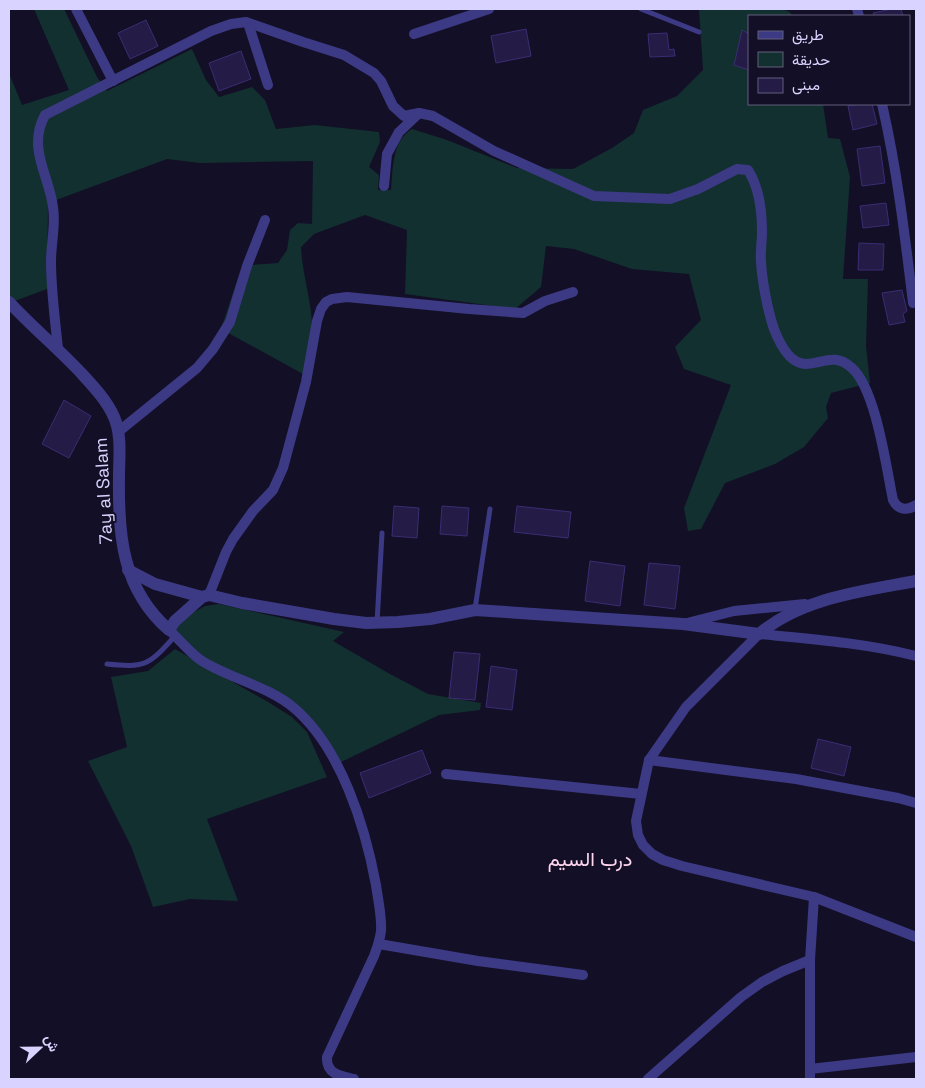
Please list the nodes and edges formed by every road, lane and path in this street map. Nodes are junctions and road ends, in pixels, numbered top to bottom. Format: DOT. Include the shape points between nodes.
graph roads {
  1 [pos="76,9"];
  2 [pos="489,9"];
  3 [pos="640,9"];
  4 [pos="248,23"];
  5 [pos="699,32"];
  6 [pos="414,34"];
  7 [pos="113,81"];
  8 [pos="268,85"];
  9 [pos="882,105"];
  10 [pos="420,113"];
  11 [pos="384,186"];
  12 [pos="265,220"];
  13 [pos="573,292"];
  14 [pos="9,302"];
  15 [pos="913,303"];
  16 [pos="58,349"];
  17 [pos="118,432"];
  18 [pos="916,505"];
  19 [pos="490,509"];
  20 [pos="382,534"];
  21 [pos="128,570"];
  22 [pos="916,581"];
  23 [pos="205,596"];
  24 [pos="819,603"];
  25 [pos="475,610"];
  26 [pos="378,623"];
  27 [pos="683,624"];
  28 [pos="172,633"];
  29 [pos="759,634"];
  30 [pos="916,656"];
  31 [pos="107,664"];
  32 [pos="649,760"];
  33 [pos="446,774"];
  34 [pos="641,794"];
  35 [pos="916,804"];
  36 [pos="814,897"];
  37 [pos="916,937"];
  38 [pos="379,944"];
  39 [pos="810,960"];
  40 [pos="583,975"];
  41 [pos="916,1057"];
  42 [pos="328,1067"];
  43 [pos="810,1074"];
  44 [pos="325,1079"];
  45 [pos="354,1079"];
  46 [pos="648,1079"];
  1 -- 7 [label="street"];
  2 -- 6 [label="street"];
  3 -- 5 [label="lane"];
  4 -- 7 [label="street" via="239,22 211,32"];
  4 -- 8 [label="street"];
  4 -- 10 [label="street" via="344,55 374,73 404,116"];
  7 -- 16 [label="street" via="44,115 38,127 39,154 53,208 52,287"];
  9 -- 15 [label="street"];
  10 -- 11 [label="street" via="399,132 387,154"];
  10 -- 18 [label="street" via="433,116 494,151 594,196 670,199 737,169 748,170 757,195 762,230 760,262 774,330 788,355 804,364 834,358 850,366 863,380 872,404 893,500 902,509"];
  12 -- 17 [label="street" via="230,322 213,350 197,368"];
  13 -- 23 [label="street" via="545,301 524,313 347,297 326,302 320,309 306,382 281,474 273,490 253,511 234,539"];
  14 -- 16 [label="street, 7ay al Salam"];
  16 -- 17 [label="street, 7ay al Salam" via="108,406"];
  17 -- 21 [label="street, 7ay al Salam" via="120,516"];
  19 -- 25 [label="lane"];
  20 -- 26 [label="lane"];
  21 -- 23 [label="street" via="155,584"];
  21 -- 28 [label="street, 7ay al Salam" via="147,604"];
  22 -- 24 [label="street"];
  23 -- 26 [label="street" via="334,619"];
  23 -- 28 [label="street" via="175,621"];
  24 -- 27 [label="street" via="734,611"];
  24 -- 29 [label="street" via="786,616"];
  25 -- 26 [label="street" via="430,619"];
  25 -- 27 [label="street"];
  27 -- 29 [label="street"];
  28 -- 31 [label="lane" via="148,663 128,666"];
  28 -- 38 [label="street" via="202,661 292,707 326,746 351,797 363,831 379,903"];
  29 -- 30 [label="street" via="854,644"];
  29 -- 32 [label="street" via="686,708"];
  32 -- 34 [label="street"];
  32 -- 35 [label="street" via="796,779"];
  33 -- 34 [label="street"];
  34 -- 36 [label="street" via="636,821 638,836 643,846 662,860"];
  36 -- 37 [label="street"];
  36 -- 39 [label="street"];
  38 -- 40 [label="street"];
  38 -- 42 [label="street" via="332,1043 327,1057"];
  39 -- 43 [label="street"];
  39 -- 46 [label="street" via="762,982 741,997"];
  41 -- 43 [label="street"];
  42 -- 44 [label="street"];
  42 -- 45 [label="street" via="339,1076"];
}
